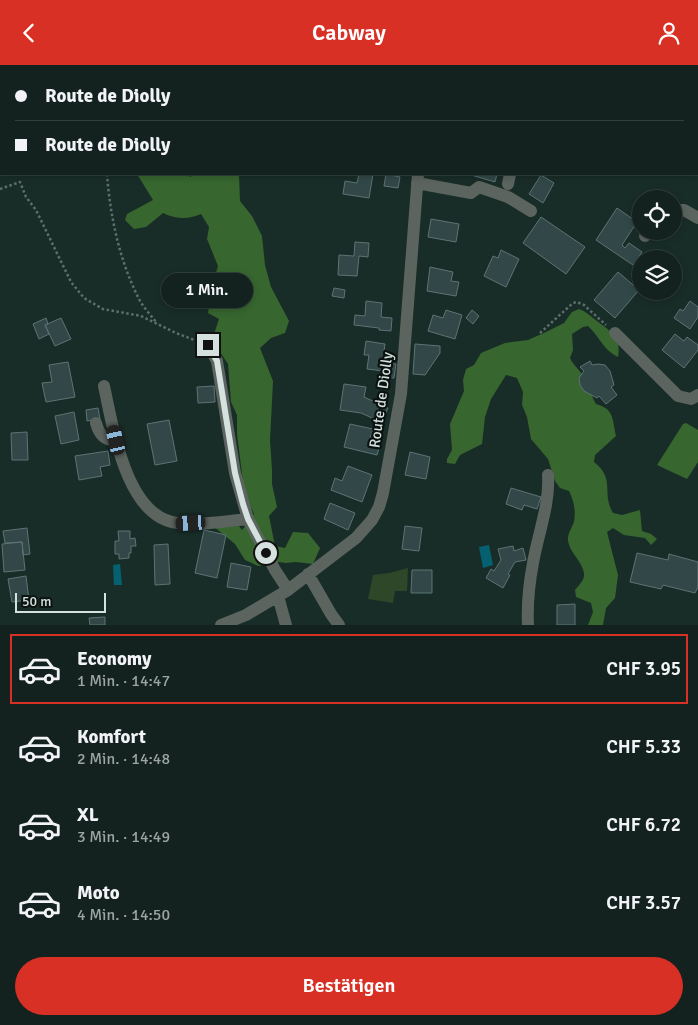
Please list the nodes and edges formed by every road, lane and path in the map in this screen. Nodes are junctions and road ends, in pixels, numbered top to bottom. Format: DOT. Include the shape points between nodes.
graph roads {
  1 [pos="107,175"];
  2 [pos="418,178"];
  3 [pos="0,189"];
  4 [pos="682,210"];
  5 [pos="531,211"];
  6 [pos="698,218"];
  7 [pos="157,323"];
  8 [pos="540,333"];
  9 [pos="615,333"];
  10 [pos="208,345"];
  11 [pos="104,386"];
  12 [pos="698,395"];
  13 [pos="96,423"];
  14 [pos="116,440"];
  15 [pos="548,475"];
  16 [pos="248,519"];
  17 [pos="308,574"];
  18 [pos="283,593"];
  19 [pos="222,625"];
  20 [pos="286,625"];
  21 [pos="339,625"];
  22 [pos="528,625"];
  1 -- 7 [label="path" via="108,197 121,253 138,298"];
  2 -- 5 [label="street" via="471,193 479,187 508,197"];
  2 -- 17 [label="street, Route de Diolly" via="401,394 383,493 372,520 356,537"];
  3 -- 7 [label="path" via="20,182 71,282 84,298 103,309 141,316"];
  4 -- 6 [label="street"];
  7 -- 10 [label="path"];
  8 -- 9 [label="path" via="577,302"];
  9 -- 12 [label="street" via="678,396 691,399"];
  10 -- 16 [label="street" via="217,361 235,473"];
  11 -- 14 [label="street"];
  13 -- 14 [label="street" via="104,438"];
  14 -- 16 [label="street" via="132,485 156,515 177,523"];
  15 -- 22 [label="street" via="549,488 533,562"];
  16 -- 18 [label="street" via="275,570"];
  17 -- 18 [label="street, Route de Diolly"];
  17 -- 21 [label="street"];
  18 -- 19 [label="street, Route de Diolly"];
  18 -- 20 [label="street"];
}
